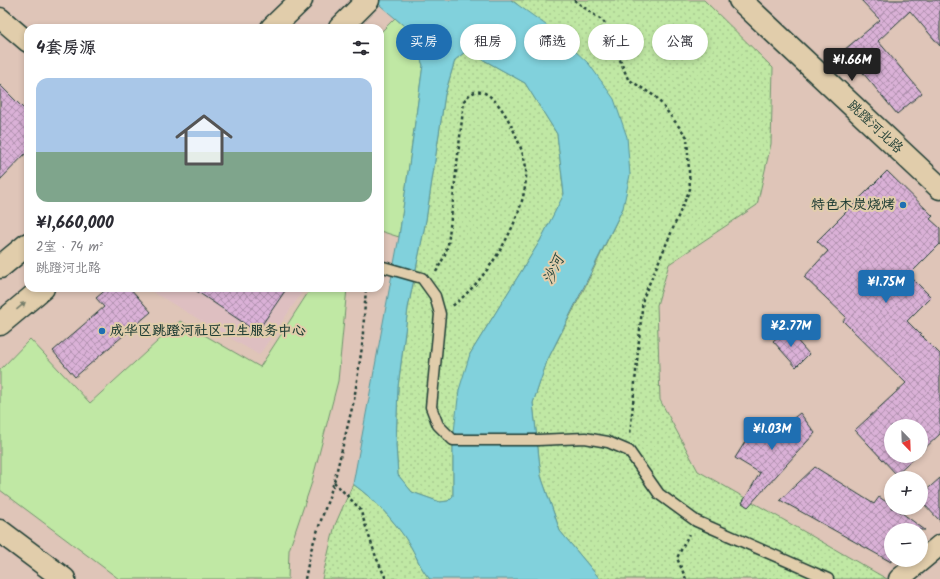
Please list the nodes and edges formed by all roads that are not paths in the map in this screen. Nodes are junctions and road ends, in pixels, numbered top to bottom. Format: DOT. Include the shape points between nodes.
graph roads {
  1 [pos="301,0"];
  2 [pos="368,0"];
  3 [pos="740,0"];
  4 [pos="0,18"];
  5 [pos="277,24"];
  6 [pos="344,24"];
  7 [pos="24,39"];
  8 [pos="940,188"];
  9 [pos="24,247"];
  10 [pos="0,267"];
  11 [pos="384,267"];
  12 [pos="38,292"];
  13 [pos="0,324"];
  14 [pos="0,531"];
  15 [pos="940,545"];
  16 [pos="64,579"];
  17 [pos="828,579"];
  18 [pos="899,579"];
  1 -- 5 [label="street"];
  2 -- 6 [label="street"];
  3 -- 8 [label="street, 跳蹬河北路"];
  4 -- 7 [label="street"];
  9 -- 10 [label="street"];
  11 -- 17 [label="lane" via="422,278 435,296 440,314 431,407 438,426 452,440 585,438 608,442 629,451 659,494 696,521"];
  13 -- 12 [label="street, one-way"];
  14 -- 16 [label="street"];
  15 -- 18 [label="street"];
}
